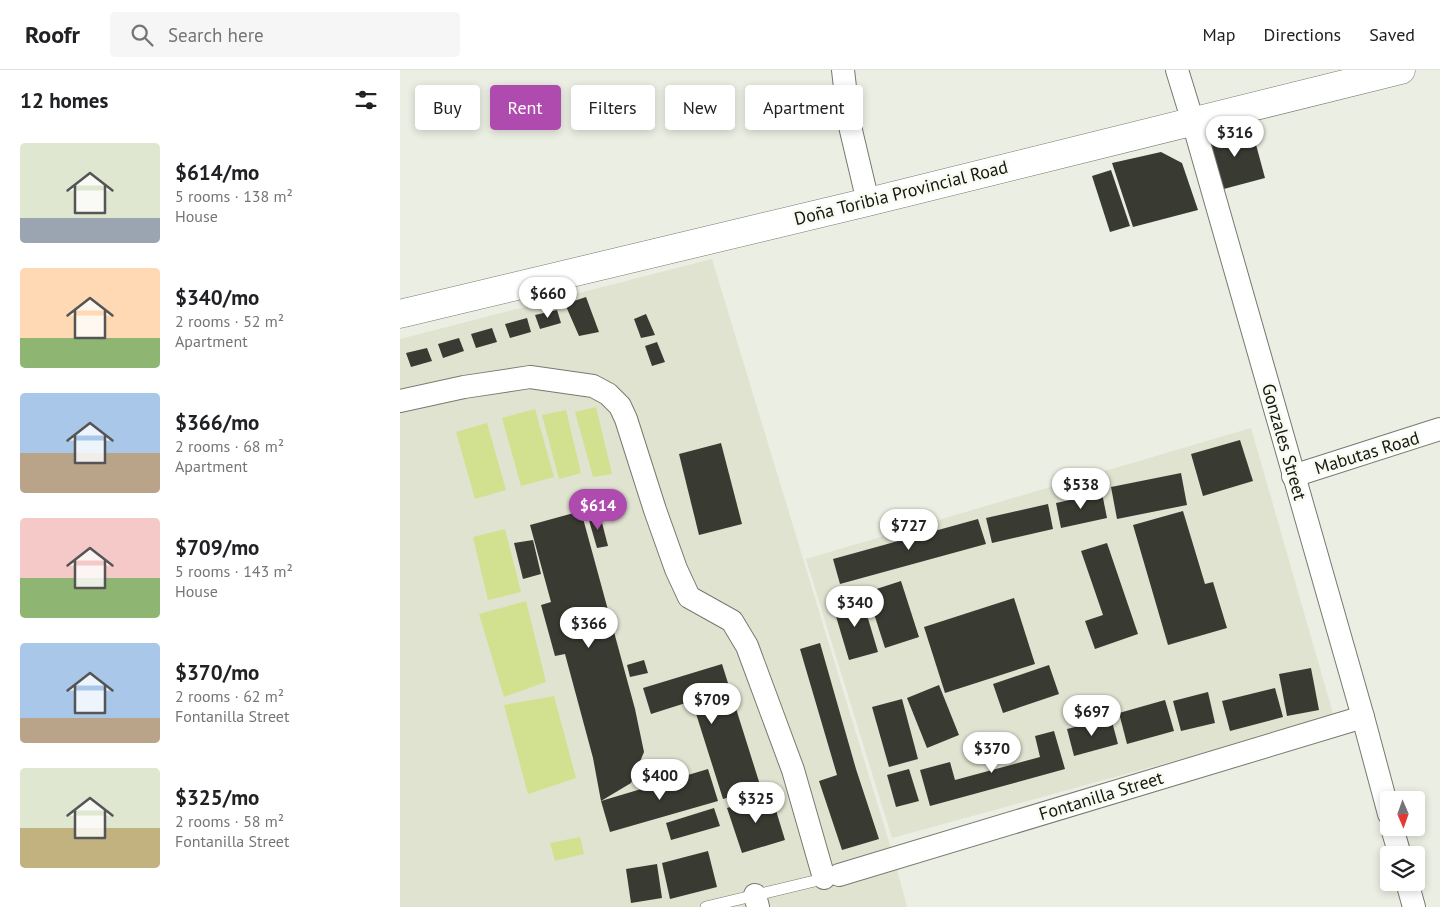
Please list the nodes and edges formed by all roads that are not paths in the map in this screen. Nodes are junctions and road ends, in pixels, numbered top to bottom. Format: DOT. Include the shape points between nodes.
graph roads {
  1 [pos="843,70"];
  2 [pos="1177,70"];
  3 [pos="1402,70"];
  4 [pos="1193,122"];
  5 [pos="868,202"];
  6 [pos="400,314"];
  7 [pos="400,401"];
  8 [pos="1440,430"];
  9 [pos="1293,476"];
  10 [pos="1363,717"];
  11 [pos="1383,791"];
  12 [pos="831,877"];
  13 [pos="1410,891"];
  14 [pos="756,901"];
  15 [pos="706,907"];
  16 [pos="1414,907"];
  1 -- 5 [label="street" via="849,122"];
  2 -- 4 [label="street, Gonzales Street"];
  3 -- 4 [label="street, Doña Toribia Provincial Road"];
  4 -- 5 [label="street, Doña Toribia Provincial Road"];
  4 -- 9 [label="street, Gonzales Street"];
  5 -- 6 [label="street, Doña Toribia Provincial Road"];
  7 -- 12 [label="street" via="530,377 593,386 620,406 689,598 732,621 747,646"];
  8 -- 9 [label="street, Mabutas Road"];
  9 -- 10 [label="street, Gonzales Street"];
  10 -- 11 [label="street, Gonzales Street"];
  10 -- 12 [label="street, Fontanilla Street"];
  12 -- 14 [label="lane"];
  13 -- 16 [label="street"];
  14 -- 15 [label="lane"];
}
